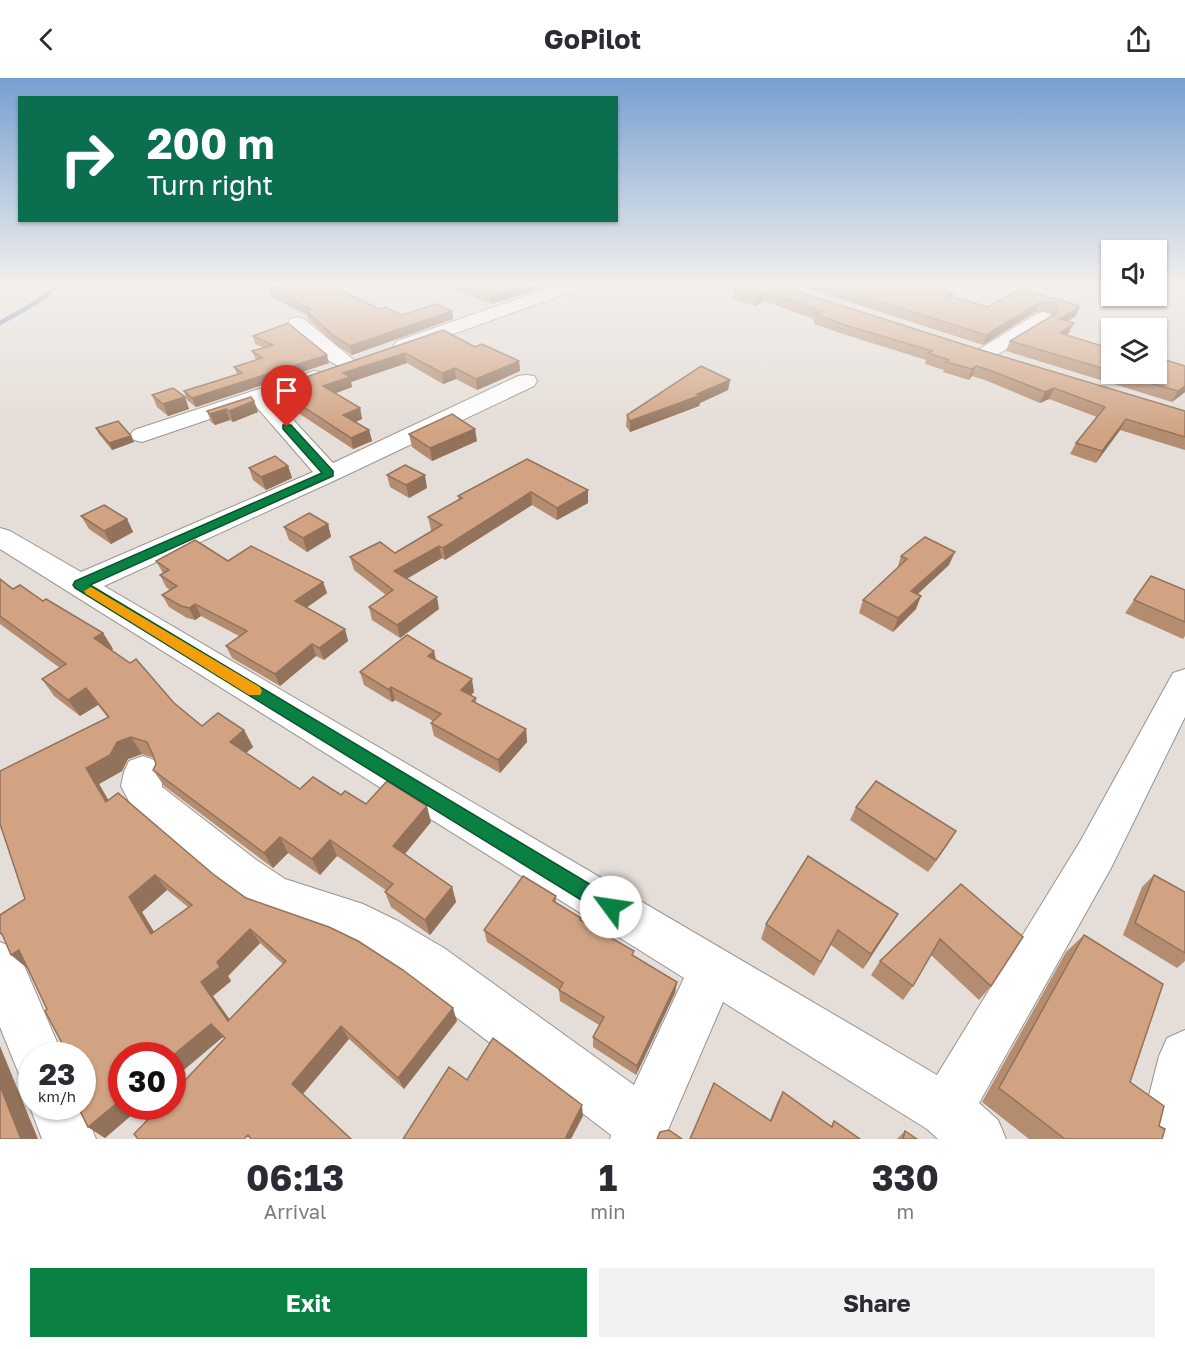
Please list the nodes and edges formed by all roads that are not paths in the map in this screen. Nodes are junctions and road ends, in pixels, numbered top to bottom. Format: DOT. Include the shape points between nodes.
graph roads {
  1 [pos="310,335"];
  2 [pos="434,335"];
  3 [pos="1016,335"];
  4 [pos="964,347"];
  5 [pos="985,354"];
  6 [pos="1007,361"];
  7 [pos="350,365"];
  8 [pos="526,381"];
  9 [pos="259,396"];
  10 [pos="142,435"];
  11 [pos="329,474"];
  12 [pos="0,537"];
  13 [pos="80,585"];
  14 [pos="1185,682"];
  15 [pos="143,772"];
  16 [pos="0,966"];
  17 [pos="713,969"];
  18 [pos="31,1042"];
  19 [pos="1185,1056"];
  20 [pos="62,1120"];
  21 [pos="963,1124"];
  22 [pos="640,1132"];
  23 [pos="69,1139"];
  24 [pos="1165,1139"];
  1 -- 7 [label="street"];
  2 -- 7 [label="street"];
  3 -- 5 [label="street"];
  4 -- 5 [label="street"];
  5 -- 6 [label="street"];
  7 -- 9 [label="street"];
  8 -- 11 [label="street"];
  9 -- 10 [label="street"];
  9 -- 11 [label="street"];
  11 -- 13 [label="street"];
  12 -- 13 [label="street"];
  13 -- 17 [label="street"];
  14 -- 21 [label="street"];
  15 -- 22 [label="street" via="141,786 148,799 240,873 273,896 347,920 427,965"];
  16 -- 18 [label="street"];
  17 -- 21 [label="street"];
  17 -- 22 [label="street"];
  19 -- 24 [label="street"];
  20 -- 23 [label="street"];
}
